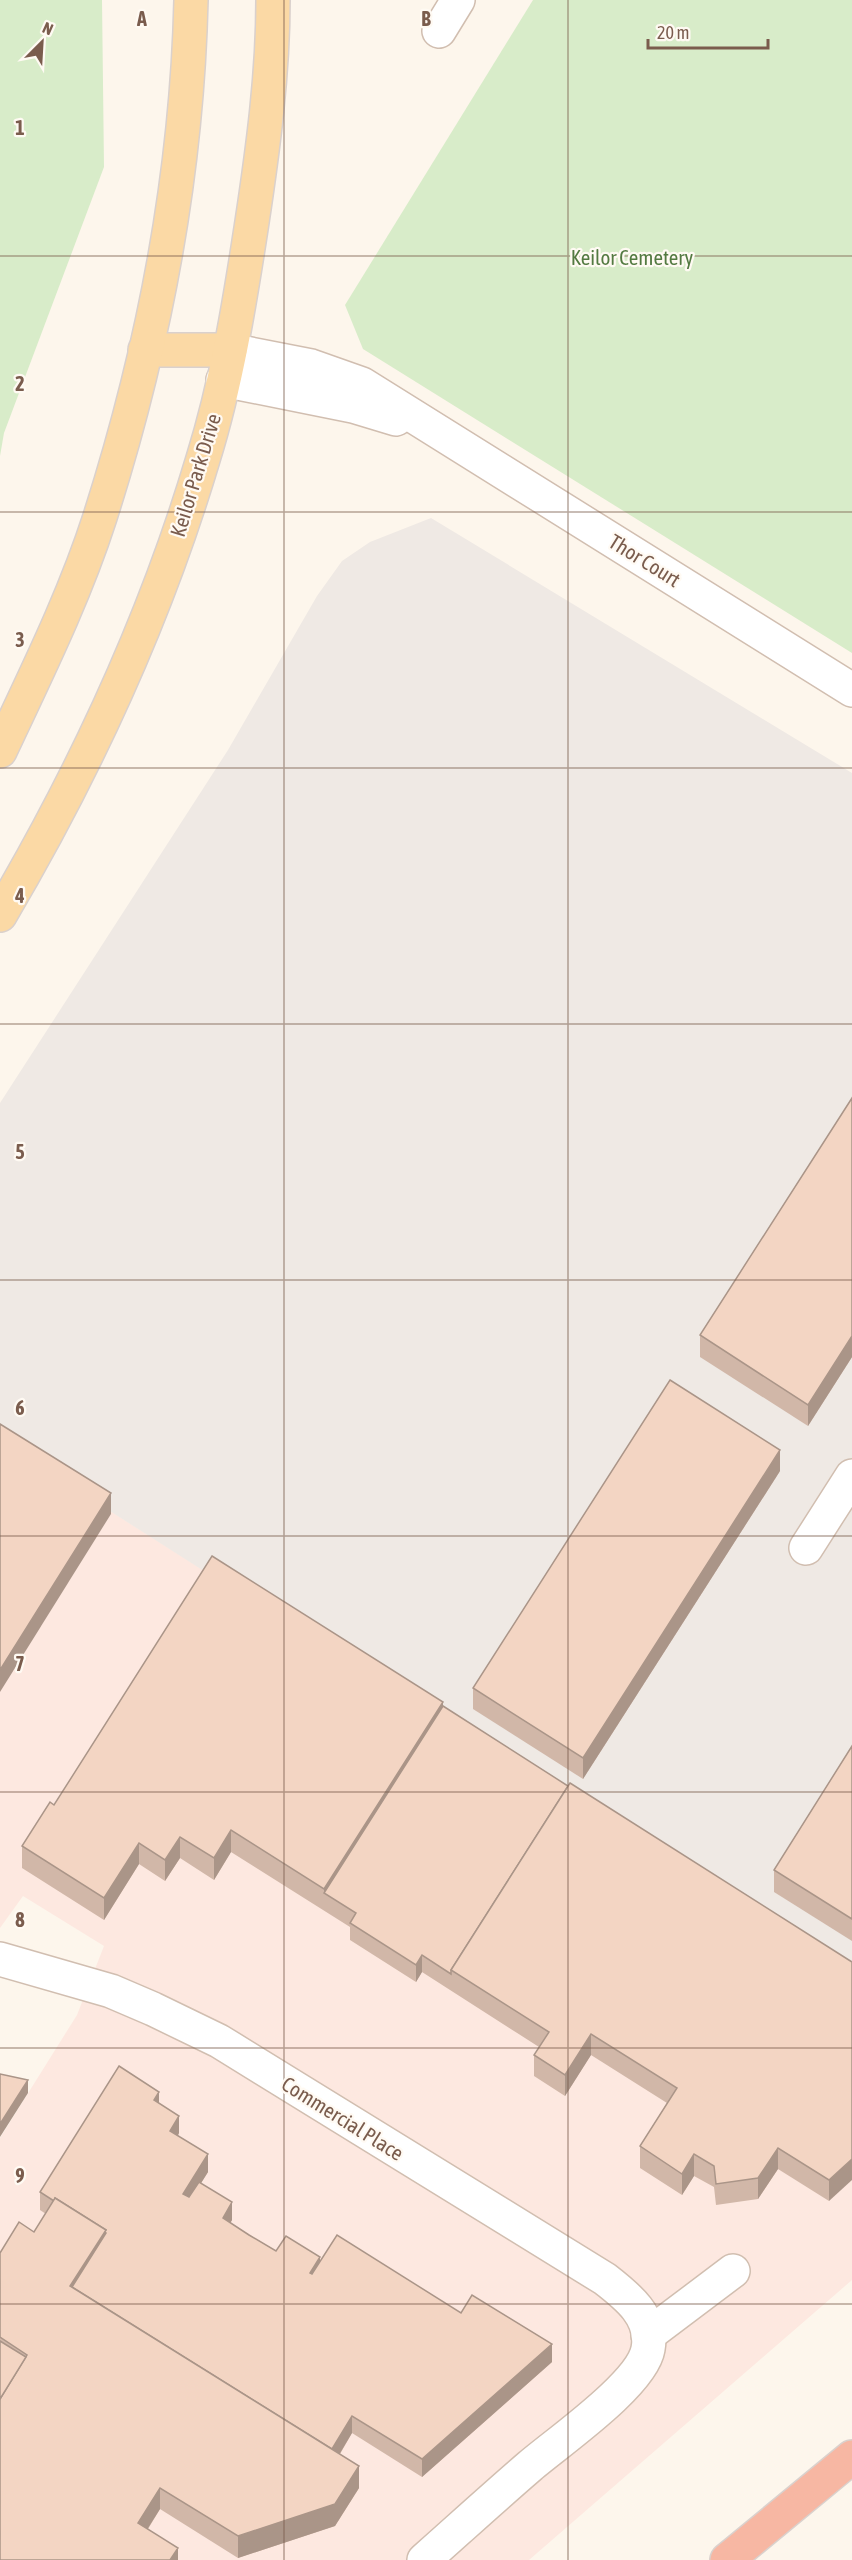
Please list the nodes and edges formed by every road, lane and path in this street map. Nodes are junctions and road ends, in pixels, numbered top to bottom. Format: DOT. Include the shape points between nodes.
graph roads {
  1 [pos="191,0"];
  2 [pos="273,0"];
  3 [pos="458,0"];
  4 [pos="439,31"];
  5 [pos="145,350"];
  6 [pos="226,365"];
  7 [pos="852,690"];
  8 [pos="0,751"];
  9 [pos="0,915"];
  10 [pos="852,1476"];
  11 [pos="806,1548"];
  12 [pos="0,1959"];
  13 [pos="733,2271"];
  14 [pos="648,2335"];
  15 [pos="852,2457"];
  16 [pos="424,2560"];
  17 [pos="727,2560"];
  1 -- 5 [label="main road" via="180,151"];
  2 -- 6 [label="main road, Keilor Park Drive" via="265,139"];
  3 -- 4 [label="street"];
  5 -- 6 [label="main road"];
  5 -- 8 [label="main road" via="99,518 52,643"];
  6 -- 7 [label="street, Thor Court" via="438,431"];
  6 -- 9 [label="main road, Keilor Park Drive" via="204,458 152,608 107,715"];
  10 -- 11 [label="street"];
  12 -- 14 [label="street, Commercial Place" via="111,1992 219,2041 605,2279 630,2298 643,2317"];
  13 -- 14 [label="street"];
  14 -- 16 [label="street" via="644,2360 619,2391"];
  15 -- 17 [label="highway"];
}
